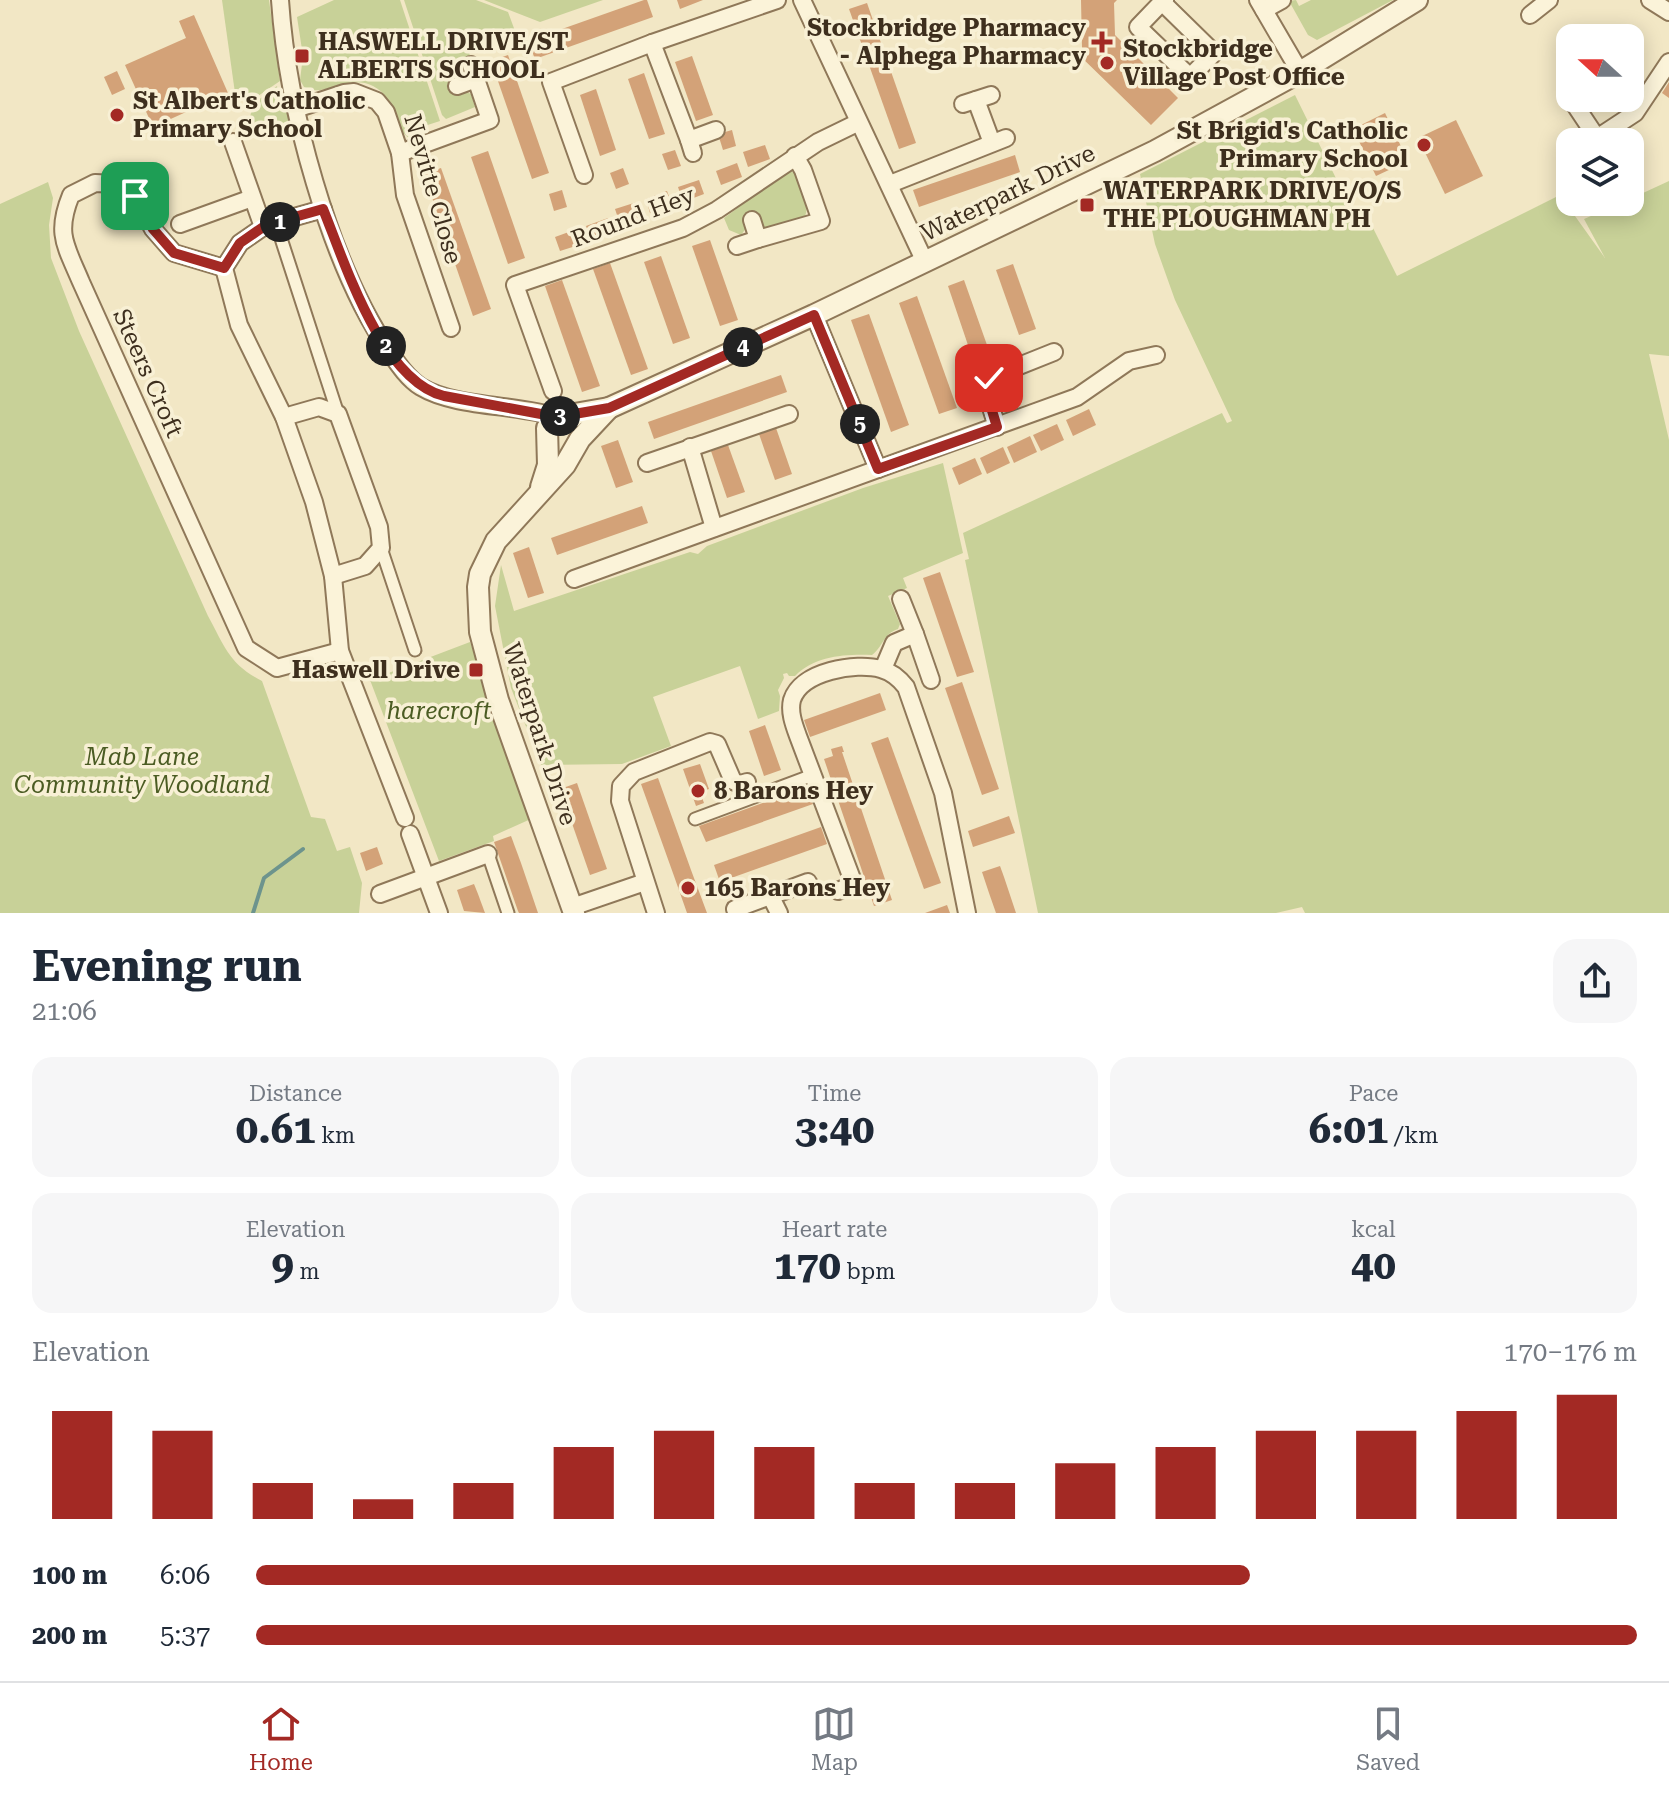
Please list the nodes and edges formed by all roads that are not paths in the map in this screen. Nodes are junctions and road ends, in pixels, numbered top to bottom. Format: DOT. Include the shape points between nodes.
graph roads {
  1 [pos="280,0"];
  2 [pos="777,0"];
  3 [pos="802,0"];
  4 [pos="1282,0"];
  5 [pos="1417,0"];
  6 [pos="1549,0"];
  7 [pos="1650,0"];
  8 [pos="1164,1"];
  9 [pos="1261,5"];
  10 [pos="1669,12"];
  11 [pos="1530,15"];
  12 [pos="652,43"];
  13 [pos="1669,62"];
  14 [pos="1300,72"];
  15 [pos="457,86"];
  16 [pos="977,100"];
  17 [pos="296,109"];
  18 [pos="857,123"];
  19 [pos="1612,128"];
  20 [pos="716,130"];
  21 [pos="233,142"];
  22 [pos="400,153"];
  23 [pos="795,156"];
  24 [pos="584,175"];
  25 [pos="890,184"];
  26 [pos="252,198"];
  27 [pos="323,209"];
  28 [pos="752,220"];
  29 [pos="180,224"];
  30 [pos="270,225"];
  31 [pos="758,239"];
  32 [pos="737,246"];
  33 [pos="925,262"];
  34 [pos="224,268"];
  35 [pos="814,315"];
  36 [pos="451,328"];
  37 [pos="1054,352"];
  38 [pos="1156,355"];
  39 [pos="553,391"];
  40 [pos="609,408"];
  41 [pos="517,409"];
  42 [pos="338,414"];
  43 [pos="789,414"];
  44 [pos="560,416"];
  45 [pos="284,417"];
  46 [pos="997,427"];
  47 [pos="548,439"];
  48 [pos="578,442"];
  49 [pos="690,447"];
  50 [pos="647,463"];
  51 [pos="878,469"];
  52 [pos="539,491"];
  53 [pos="714,528"];
  54 [pos="381,548"];
  55 [pos="333,576"];
  56 [pos="574,579"];
  57 [pos="901,599"];
  58 [pos="915,634"];
  59 [pos="415,650"];
  60 [pos="340,651"];
  61 [pos="883,669"];
  62 [pos="931,680"];
  63 [pos="813,775"];
  64 [pos="744,789"];
  65 [pos="695,819"];
  66 [pos="488,854"];
  67 [pos="425,877"];
  68 [pos="645,882"];
  69 [pos="808,882"];
  70 [pos="838,891"];
  71 [pos="380,894"];
  72 [pos="771,897"];
  73 [pos="735,909"];
  74 [pos="573,910"];
  75 [pos="439,913"];
  76 [pos="508,913"];
  77 [pos="656,913"];
  78 [pos="779,913"];
  79 [pos="967,913"];
  1 -- 17 [label="street"];
  2 -- 12 [label="street"];
  3 -- 18 [label="street"];
  4 -- 9 [label="street"];
  5 -- 14 [label="street, Waterpark Drive"];
  6 -- 11 [label="street"];
  7 -- 10 [label="street"];
  8 -- 8 [label="street" via="1214,53 1190,77 1138,27"];
  9 -- 14 [label="street"];
  12 -- 20 [label="street" via="691,147"];
  12 -- 24 [label="street" via="551,82"];
  13 -- 19 [label="street" via="1635,113"];
  14 -- 33 [label="street, Waterpark Drive" via="1155,151"];
  15 -- 22 [label="street" via="473,72 490,120"];
  16 -- 25 [label="street" via="999,141"];
  17 -- 22 [label="street, Nevitte Close" via="344,93 365,94 386,112"];
  17 -- 27 [label="street"];
  18 -- 23 [label="street, Round Hey"];
  18 -- 25 [label="street"];
  21 -- 26 [label="street"];
  22 -- 36 [label="street, Nevitte Close" via="405,195"];
  23 -- 31 [label="street" via="821,221"];
  23 -- 39 [label="street, Round Hey" via="683,228 515,285"];
  25 -- 33 [label="street"];
  26 -- 29 [label="street"];
  26 -- 30 [label="street"];
  27 -- 30 [label="street"];
  27 -- 41 [label="street" via="363,309 412,379 433,393"];
  28 -- 31 [label="street"];
  30 -- 34 [label="street" via="240,243"];
  30 -- 42 [label="street"];
  31 -- 32 [label="street"];
  33 -- 35 [label="street, Waterpark Drive"];
  34 -- 45 [label="street" via="239,325"];
  34 -- 60 [label="street, Steers Croft" via="174,253 135,196 116,184 95,183 71,195 63,214 62,234 81,282 246,648 277,668"];
  35 -- 40 [label="street, Waterpark Drive"];
  35 -- 51 [label="street"];
  37 -- 46 [label="street" via="989,378 986,391"];
  38 -- 46 [label="street" via="1129,361 1077,397"];
  40 -- 44 [label="street, Waterpark Drive"];
  40 -- 48 [label="street, Waterpark Drive"];
  41 -- 44 [label="street"];
  41 -- 47 [label="street"];
  42 -- 45 [label="street" via="319,407"];
  42 -- 54 [label="street" via="379,527"];
  43 -- 49 [label="street"];
  44 -- 47 [label="street, Waterpark Drive" via="547,428"];
  44 -- 48 [label="street" via="578,423"];
  45 -- 55 [label="street"];
  46 -- 51 [label="street"];
  47 -- 48 [label="street" via="561,450"];
  47 -- 52 [label="street, Waterpark Drive" via="548,465"];
  48 -- 52 [label="street, Waterpark Drive" via="565,465"];
  49 -- 50 [label="street"];
  49 -- 53 [label="street"];
  51 -- 53 [label="street"];
  52 -- 74 [label="street, Waterpark Drive" via="487,556 478,587 480,632 498,700"];
  53 -- 56 [label="street"];
  54 -- 55 [label="street" via="365,566"];
  54 -- 59 [label="street"];
  55 -- 60 [label="street"];
  57 -- 58 [label="street"];
  58 -- 61 [label="street" via="894,643"];
  58 -- 62 [label="street"];
  60 -- 67 [label="street"];
  61 -- 63 [label="street" via="832,670 795,693 791,713"];
  61 -- 79 [label="street" via="906,687 939,780"];
  63 -- 64 [label="street"];
  63 -- 70 [label="street" via="854,884"];
  64 -- 65 [label="street"];
  64 -- 68 [label="street" via="733,781 721,749 710,742 634,772 621,786 620,801"];
  66 -- 67 [label="street"];
  66 -- 76 [label="street"];
  67 -- 71 [label="street"];
  67 -- 75 [label="street"];
  68 -- 74 [label="street"];
  68 -- 77 [label="street"];
  69 -- 72 [label="street"];
  72 -- 73 [label="street"];
  72 -- 78 [label="street"];
}
